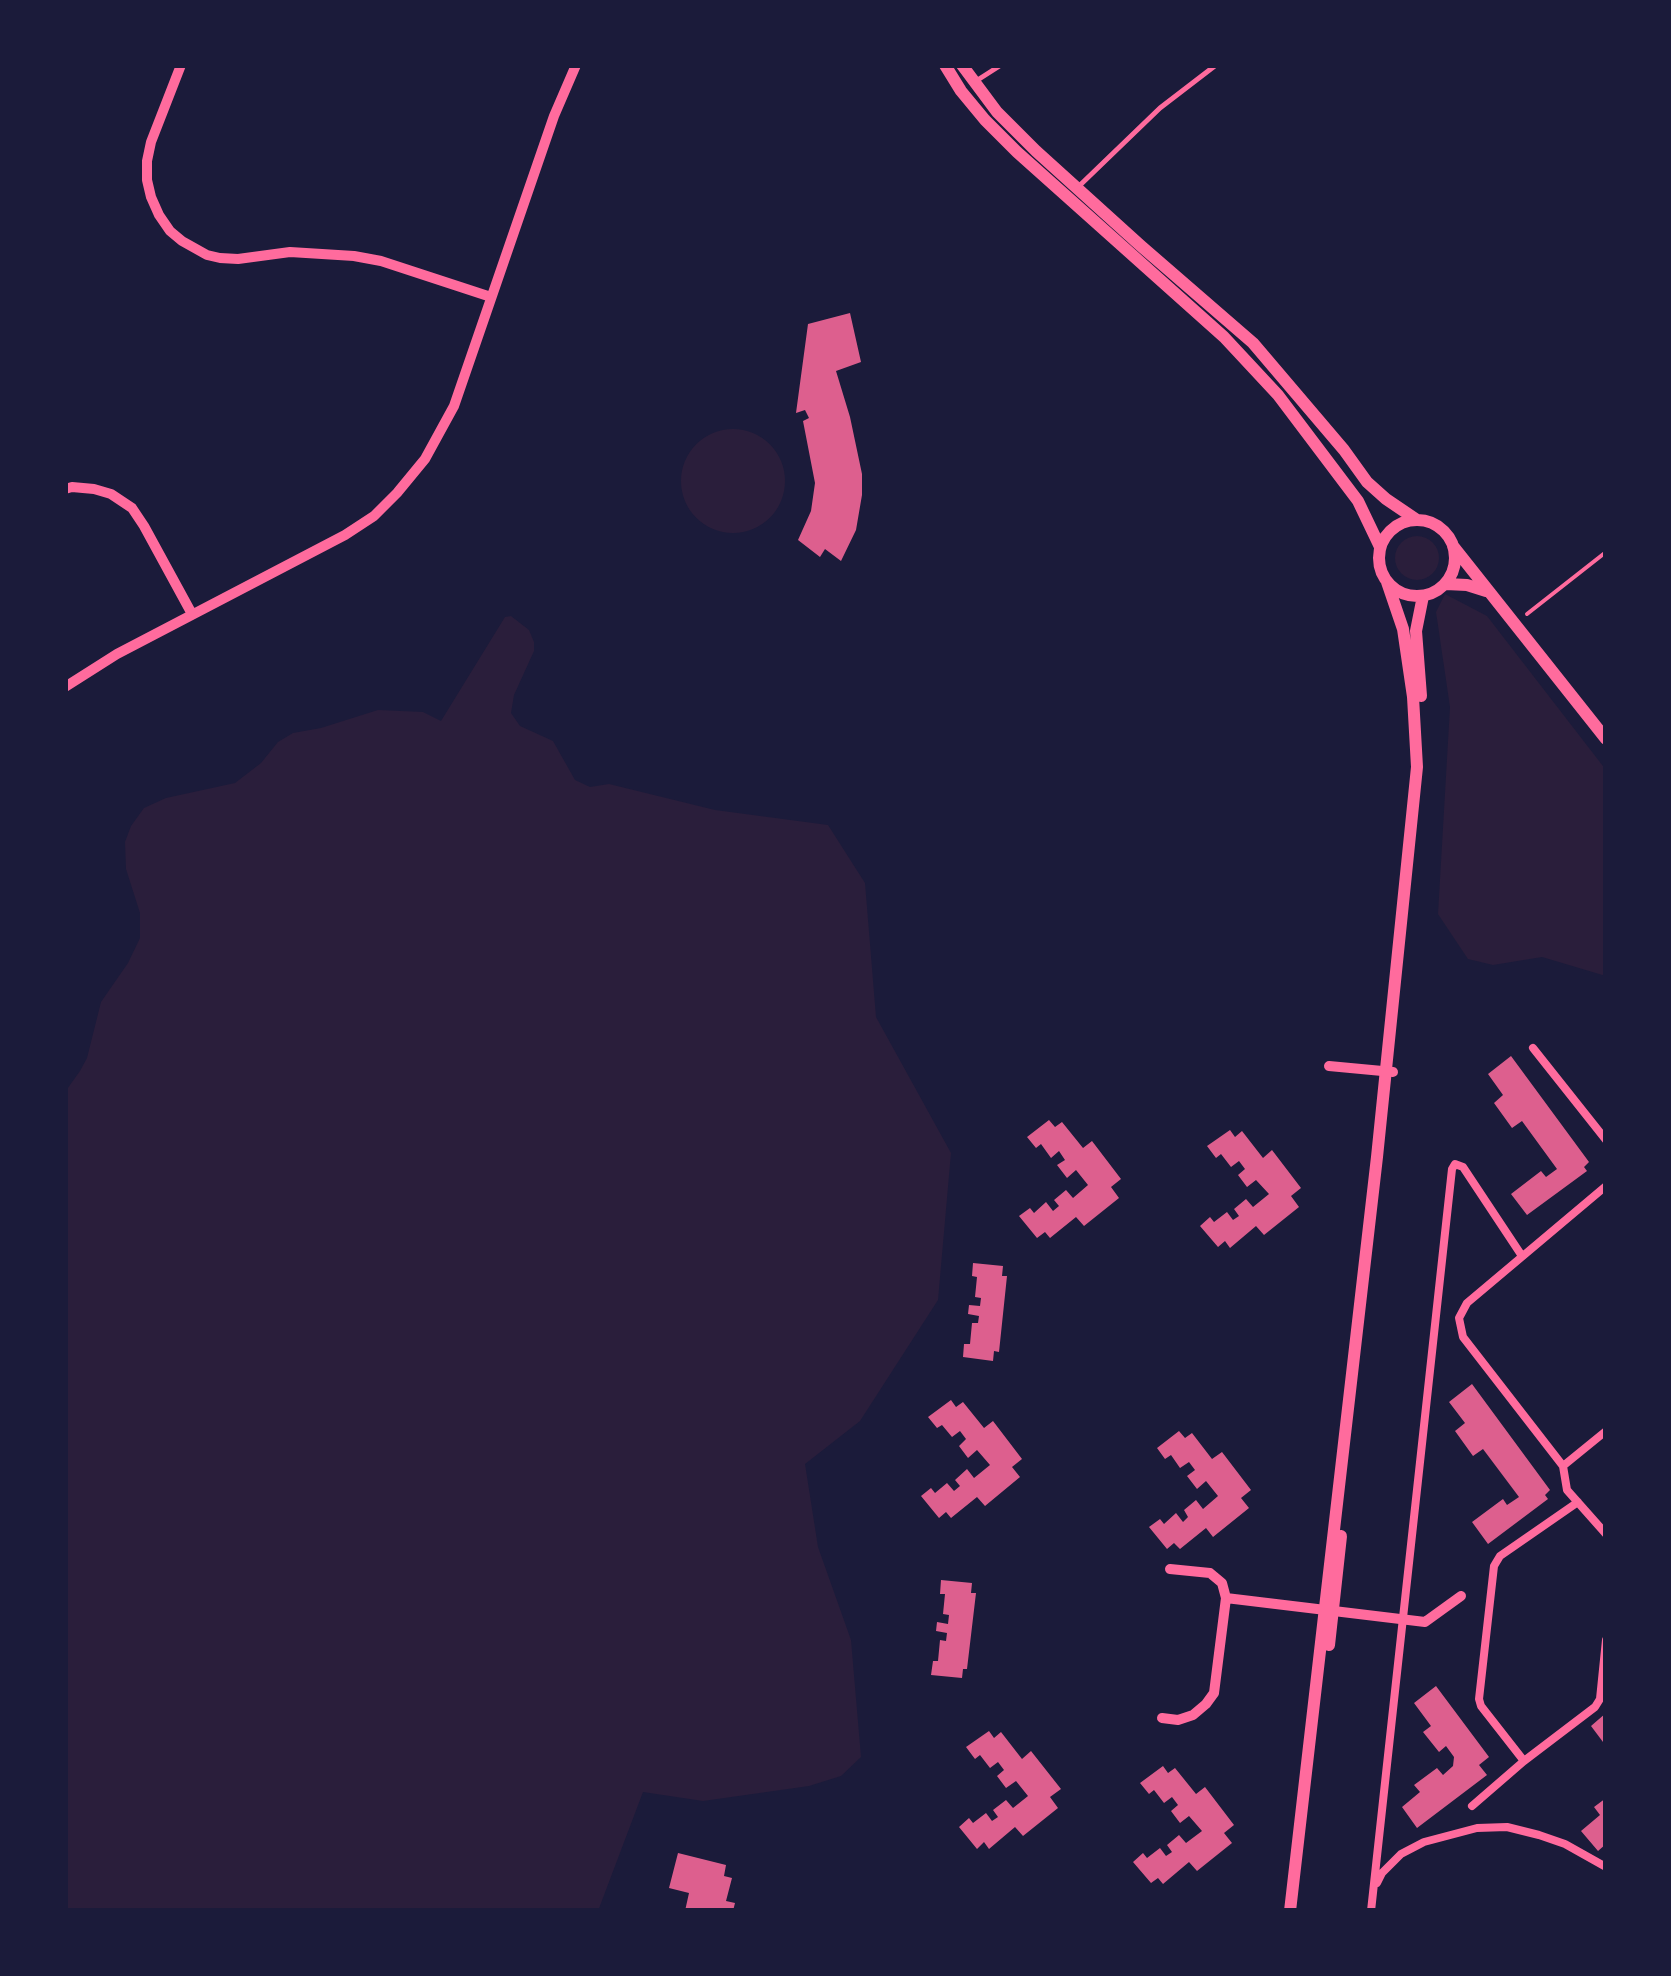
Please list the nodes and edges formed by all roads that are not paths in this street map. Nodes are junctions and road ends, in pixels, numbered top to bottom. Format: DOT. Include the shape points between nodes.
graph roads {
  1 [pos="181,65"];
  2 [pos="576,65"];
  3 [pos="944,65"];
  4 [pos="962,65"];
  5 [pos="1001,65"];
  6 [pos="1216,65"];
  7 [pos="968,87"];
  8 [pos="1073,194"];
  9 [pos="492,296"];
  10 [pos="65,488"];
  11 [pos="1416,520"];
  12 [pos="1453,546"];
  13 [pos="1380,547"];
  14 [pos="1387,582"];
  15 [pos="1446,584"];
  16 [pos="1486,590"];
  17 [pos="1423,596"];
  18 [pos="192,614"];
  19 [pos="65,687"];
  20 [pos="1606,739"];
  21 [pos="1533,1048"];
  22 [pos="1330,1066"];
  23 [pos="1390,1072"];
  24 [pos="1602,1127"];
  25 [pos="1606,1140"];
  26 [pos="1606,1186"];
  27 [pos="1522,1256"];
  28 [pos="1606,1432"];
  29 [pos="1563,1466"];
  30 [pos="1578,1502"];
  31 [pos="1606,1534"];
  32 [pos="1170,1568"];
  33 [pos="1461,1596"];
  34 [pos="1226,1598"];
  35 [pos="1328,1610"];
  36 [pos="1404,1620"];
  37 [pos="1606,1640"];
  38 [pos="1605,1668"];
  39 [pos="1162,1718"];
  40 [pos="1524,1761"];
  41 [pos="1472,1806"];
  42 [pos="1606,1868"];
  43 [pos="1374,1889"];
  44 [pos="1290,1911"];
  45 [pos="1298,1911"];
  46 [pos="1372,1911"];
  47 [pos="1379,1911"];
  1 -- 9 [label="street" via="152,142 147,180 159,216 182,241 220,258 354,256"];
  2 -- 9 [label="street"];
  3 -- 7 [label="street"];
  4 -- 7 [label="street"];
  5 -- 7 [label="lane"];
  6 -- 8 [label="lane" via="1160,108"];
  7 -- 8 [label="street"];
  8 -- 11 [label="street" via="1252,342 1367,482"];
  8 -- 13 [label="street" via="1278,394 1358,502"];
  9 -- 18 [label="street" via="454,406 397,493 345,535"];
  10 -- 18 [label="street" via="111,494 132,508"];
  11 -- 12 [label="street" via="1439,527"];
  11 -- 13 [label="street" via="1394,528"];
  12 -- 15 [label="street"];
  12 -- 16 [label="street"];
  13 -- 14 [label="street"];
  14 -- 17 [label="street" via="1398,592"];
  14 -- 23 [label="street" via="1403,629 1417,767"];
  15 -- 16 [label="street"];
  15 -- 17 [label="street"];
  16 -- 20 [label="street"];
  17 -- 23 [label="street" via="1416,631 1424,768"];
  18 -- 19 [label="street"];
  21 -- 24 [label="street"];
  22 -- 23 [label="street"];
  23 -- 35 [label="street"];
  24 -- 25 [label="street"];
  26 -- 27 [label="street"];
  27 -- 29 [label="street" via="1467,1302 1459,1318 1463,1338"];
  27 -- 36 [label="street" via="1455,1164"];
  28 -- 29 [label="street"];
  29 -- 30 [label="street" via="1567,1490"];
  30 -- 31 [label="street"];
  30 -- 40 [label="street" via="1494,1566 1479,1699"];
  32 -- 34 [label="street" via="1210,1573"];
  33 -- 36 [label="street" via="1425,1622"];
  34 -- 35 [label="street"];
  34 -- 39 [label="street" via="1214,1692 1192,1715"];
  35 -- 36 [label="street"];
  35 -- 44 [label="street"];
  35 -- 45 [label="street"];
  36 -- 43 [label="street"];
  37 -- 38 [label="street"];
  38 -- 40 [label="street" via="1594,1707"];
  40 -- 41 [label="street"];
  42 -- 43 [label="street" via="1539,1835 1477,1828 1401,1854"];
  43 -- 46 [label="street"];
  43 -- 47 [label="street"];
}
